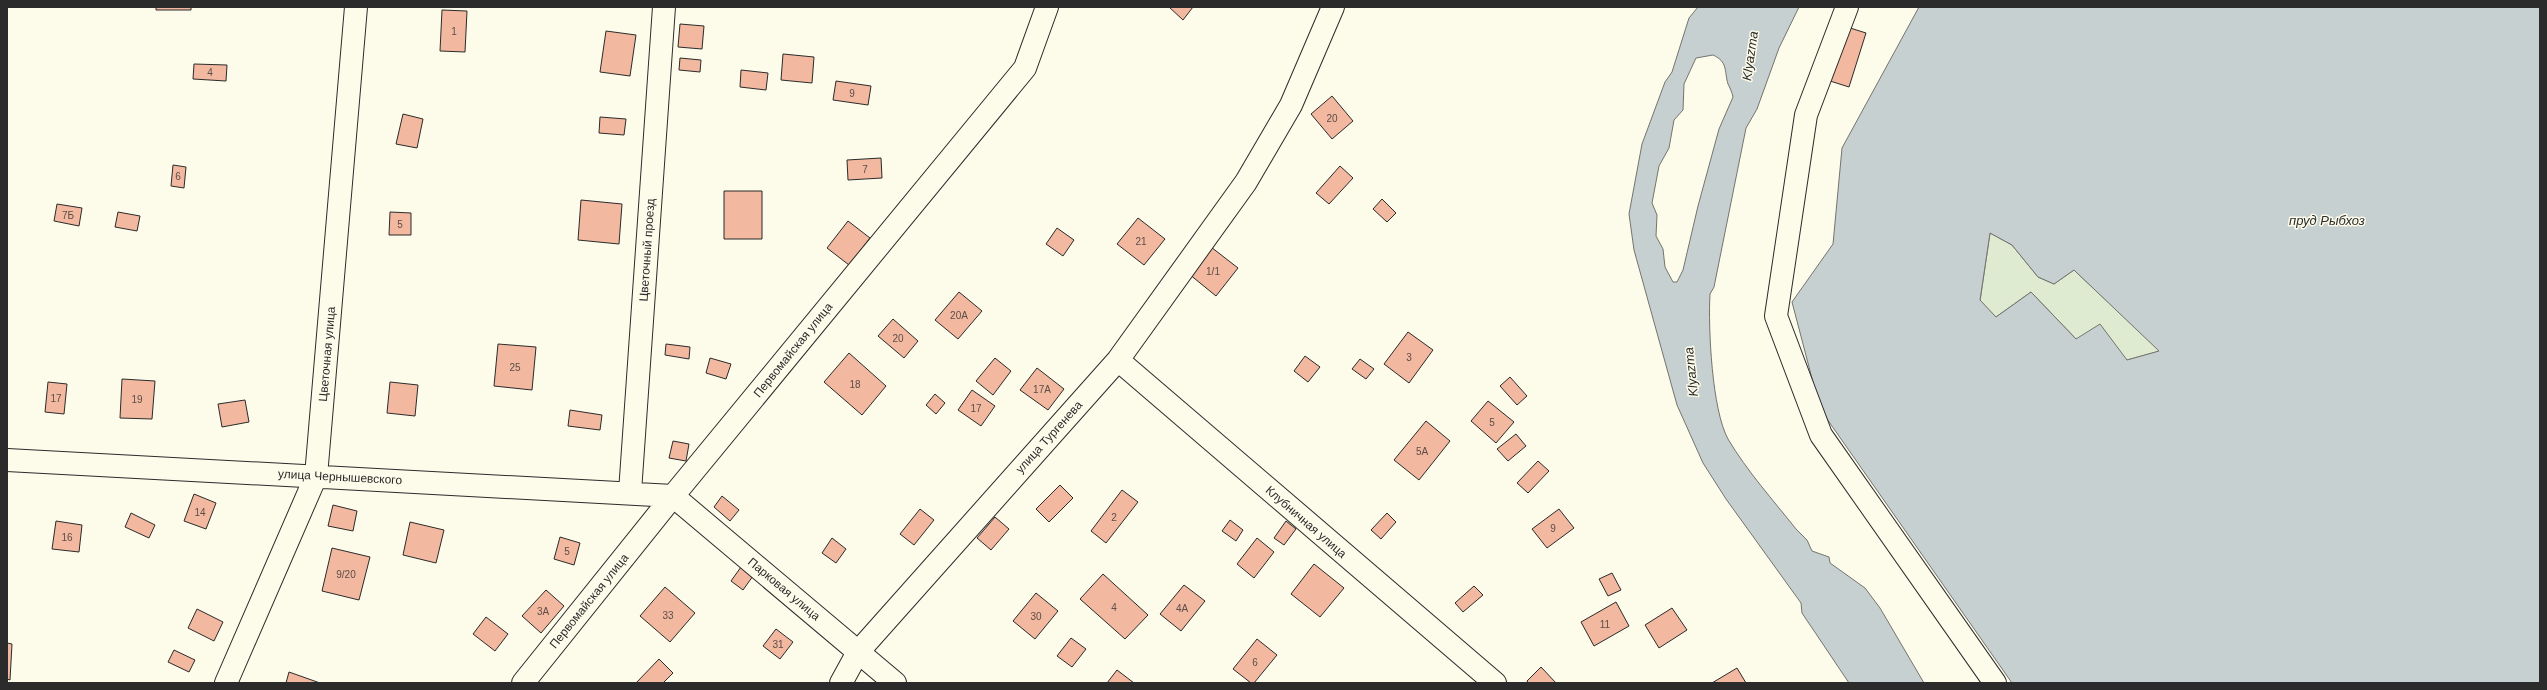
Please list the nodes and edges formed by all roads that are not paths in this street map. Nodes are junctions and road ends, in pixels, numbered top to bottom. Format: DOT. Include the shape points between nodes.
graph roads {
  1 [pos="356,7"];
  2 [pos="664,7"];
  3 [pos="1047,7"];
  4 [pos="1333,7"];
  5 [pos="1847,7"];
  6 [pos="1118,360"];
  7 [pos="7,460"];
  8 [pos="316,476"];
  9 [pos="630,492"];
  10 [pos="673,496"];
  11 [pos="858,652"];
  12 [pos="226,683"];
  13 [pos="523,683"];
  14 [pos="842,683"];
  15 [pos="895,683"];
  16 [pos="1495,683"];
  17 [pos="1995,683"];
  1 -- 8 [label="street, Цветочная улица"];
  2 -- 9 [label="street, Цветочный проезд"];
  3 -- 10 [label="street, Первомайская улица" via="1025,68"];
  4 -- 6 [label="street, улица Тургенева" via="1291,105 1246,182"];
  5 -- 17 [label="street" via="1806,115 1776,316 1820,435"];
  6 -- 11 [label="street, улица Тургенева"];
  6 -- 16 [label="street, Клубничная улица"];
  7 -- 8 [label="street, улица Чернышевского"];
  8 -- 9 [label="street, улица Чернышевского"];
  8 -- 12 [label="street, Цветочная улица"];
  9 -- 10 [label="street, улица Чернышевского"];
  10 -- 11 [label="street, Парковая улица"];
  10 -- 13 [label="street, Первомайская улица"];
  11 -- 14 [label="street, улица Тургенева"];
  11 -- 15 [label="street, Парковая улица"];
}
